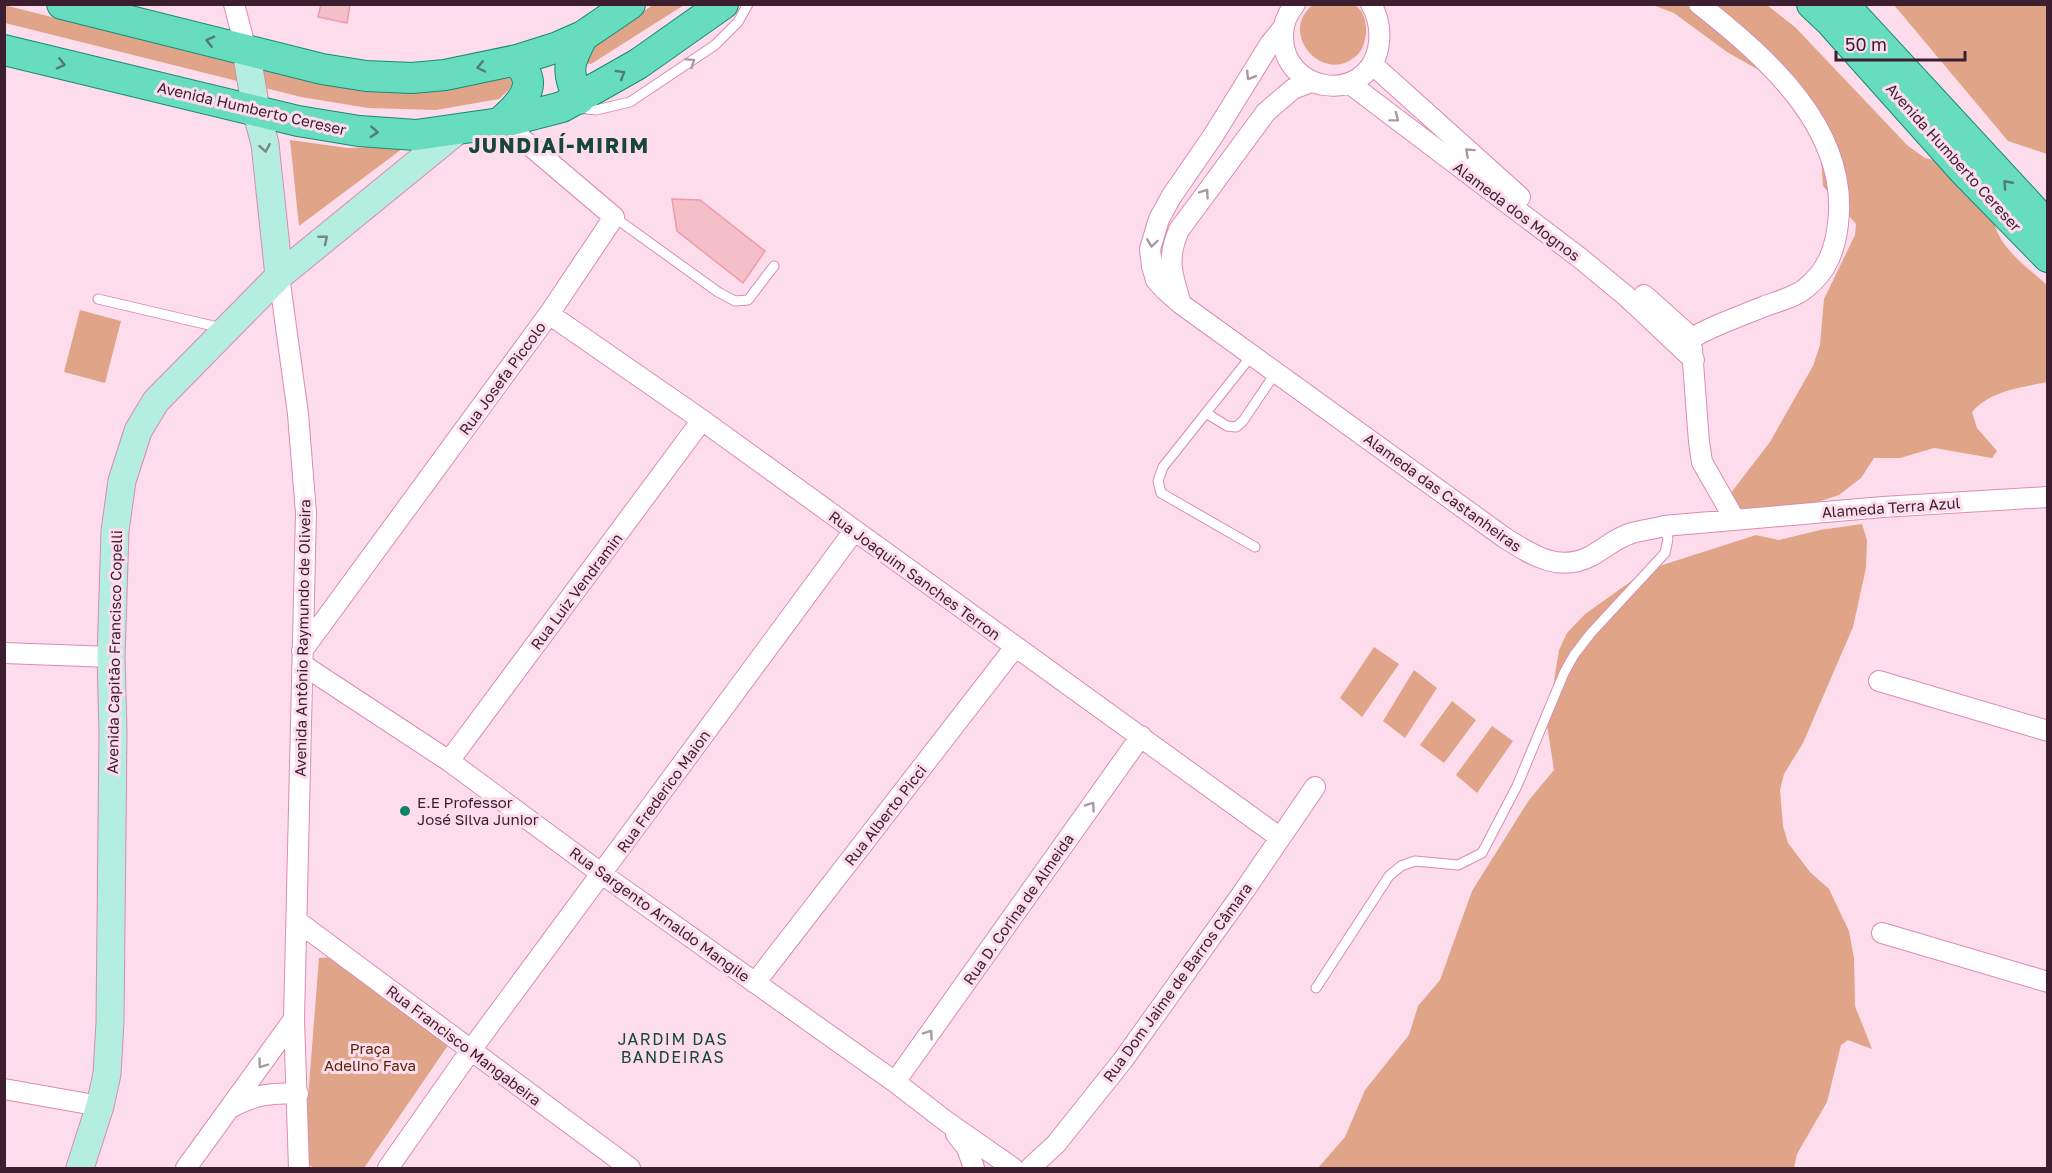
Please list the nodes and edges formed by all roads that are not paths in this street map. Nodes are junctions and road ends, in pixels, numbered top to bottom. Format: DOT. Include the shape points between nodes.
graph roads {
  1 [pos="62,4"];
  2 [pos="234,4"];
  3 [pos="630,4"];
  4 [pos="723,4"];
  5 [pos="748,4"];
  6 [pos="1699,4"];
  7 [pos="1812,4"];
  8 [pos="1843,4"];
  9 [pos="1293,5"];
  10 [pos="1378,9"];
  11 [pos="1283,28"];
  12 [pos="583,36"];
  13 [pos="4,50"];
  14 [pos="246,50"];
  15 [pos="517,60"];
  16 [pos="1372,64"];
  17 [pos="1311,82"];
  18 [pos="1349,83"];
  19 [pos="570,103"];
  20 [pos="256,110"];
  21 [pos="507,122"];
  22 [pos="458,130"];
  23 [pos="614,217"];
  24 [pos="2048,226"];
  25 [pos="2048,257"];
  26 [pos="774,266"];
  27 [pos="279,276"];
  28 [pos="98,299"];
  29 [pos="1181,304"];
  30 [pos="549,314"];
  31 [pos="228,329"];
  32 [pos="1685,341"];
  33 [pos="1252,355"];
  34 [pos="1276,372"];
  35 [pos="1206,413"];
  36 [pos="702,420"];
  37 [pos="2048,497"];
  38 [pos="1735,520"];
  39 [pos="1664,526"];
  40 [pos="854,531"];
  41 [pos="1255,547"];
  42 [pos="1015,647"];
  43 [pos="4,653"];
  44 [pos="111,657"];
  45 [pos="303,658"];
  46 [pos="1879,681"];
  47 [pos="2048,731"];
  48 [pos="1141,736"];
  49 [pos="449,761"];
  50 [pos="1315,787"];
  51 [pos="1279,837"];
  52 [pos="602,874"];
  53 [pos="297,921"];
  54 [pos="1882,933"];
  55 [pos="2048,982"];
  56 [pos="755,983"];
  57 [pos="1316,988"];
  58 [pos="294,1019"];
  59 [pos="471,1050"];
  60 [pos="895,1082"];
  61 [pos="4,1089"];
  62 [pos="298,1094"];
  63 [pos="100,1106"];
  64 [pos="229,1108"];
  65 [pos="947,1122"];
  66 [pos="80,1168"];
  67 [pos="186,1168"];
  68 [pos="299,1168"];
  69 [pos="388,1168"];
  70 [pos="630,1168"];
  71 [pos="974,1168"];
  72 [pos="1013,1168"];
  73 [pos="1030,1168"];
  14 -- 1 [label="main road, one-way"];
  2 -- 14 [label="street, Avenida Antônio Raymundo de Oliveira"];
  3 -- 12 [label="main road"];
  19 -- 4 [label="main road, Avenida Humberto Cereser, one-way" via="638,64"];
  19 -- 5 [label="lane, one-way" via="596,110 630,102 715,45 738,22"];
  6 -- 32 [label="street" via="1742,38 1808,110 1833,166 1839,215 1830,258 1821,274 1805,289"];
  7 -- 25 [label="main road, Avenida Humberto Cereser"];
  24 -- 8 [label="main road, Avenida Humberto Cereser, one-way"];
  9 -- 11 [label="street, Alameda das Castanheiras"];
  10 -- 16 [label="street" via="1379,42"];
  11 -- 17 [label="street" via="1287,60"];
  11 -- 29 [label="street, Alameda das Castanheiras, one-way" via="1159,219 1150,249 1152,266 1156,280"];
  12 -- 15 [label="main road"];
  12 -- 19 [label="main road" via="571,59"];
  13 -- 20 [label="main road, Avenida Humberto Cereser, one-way"];
  15 -- 14 [label="main road, one-way" via="412,78 322,69"];
  14 -- 20 [label="main road, Avenida Antônio Raymundo de Oliveira"];
  15 -- 21 [label="main road" via="527,75 527,89"];
  16 -- 18 [label="street" via="1365,74"];
  32 -- 16 [label="street, Alameda dos Mognos, one-way" via="1588,248 1506,186"];
  17 -- 18 [label="street" via="1330,86"];
  29 -- 17 [label="street, one-way" via="1170,269 1179,230 1266,112 1293,88"];
  18 -- 32 [label="street, Alameda dos Mognos, one-way"];
  19 -- 21 [label="main road, Avenida Humberto Cereser"];
  20 -- 22 [label="main road, Avenida Humberto Cereser, one-way" via="358,131 417,135"];
  20 -- 27 [label="main road, Avenida Antônio Raymundo de Oliveira, one-way" via="265,144"];
  21 -- 22 [label="main road, Avenida Humberto Cereser"];
  21 -- 23 [label="street"];
  27 -- 22 [label="main road, Avenida Capitão Francisco Copelli, one-way"];
  23 -- 26 [label="lane" via="735,301 748,300"];
  23 -- 30 [label="street, Rua Josefa Piccolo"];
  27 -- 31 [label="main road, Avenida Capitão Francisco Copelli"];
  27 -- 45 [label="street, Avenida Antônio Raymundo de Oliveira" via="298,414 306,513"];
  28 -- 31 [label="lane"];
  29 -- 33 [label="street, Alameda das Castanheiras"];
  30 -- 36 [label="street, Rua Joaquim Sanches Terron"];
  30 -- 45 [label="street, Rua Josefa Piccolo"];
  31 -- 44 [label="main road, Avenida Capitão Francisco Copelli" via="156,401 138,431 122,481 115,531"];
  32 -- 38 [label="street" via="1694,360 1702,462"];
  33 -- 34 [label="street, Alameda das Castanheiras"];
  33 -- 35 [label="lane"];
  34 -- 35 [label="lane" via="1236,427"];
  34 -- 39 [label="street, Alameda das Castanheiras" via="1504,538 1538,558 1573,563 1589,558 1630,533"];
  35 -- 41 [label="lane" via="1163,467 1158,481 1161,493"];
  36 -- 40 [label="street, Rua Joaquim Sanches Terron"];
  36 -- 49 [label="street, Rua Luiz Vendramin"];
  37 -- 38 [label="street, Alameda Terra Azul"];
  38 -- 39 [label="street, Alameda das Castanheiras"];
  39 -- 57 [label="lane" via="1668,539 1665,553 1574,655 1517,786 1482,853 1458,865 1415,861 1401,866 1389,876"];
  40 -- 42 [label="street, Rua Joaquim Sanches Terron"];
  40 -- 52 [label="street, Rua Frederico Maion"];
  42 -- 48 [label="street, Rua Joaquim Sanches Terron"];
  42 -- 56 [label="street, Rua Alberto Picci"];
  43 -- 44 [label="street"];
  44 -- 63 [label="main road, Avenida Capitão Francisco Copelli" via="110,1022 107,1074"];
  45 -- 49 [label="street, Rua Sargento Arnaldo Mangile"];
  45 -- 53 [label="street, Avenida Antônio Raymundo de Oliveira"];
  46 -- 47 [label="street"];
  48 -- 51 [label="street, Rua Joaquim Sanches Terron"];
  60 -- 48 [label="street, Rua D. Corina de Almeida, one-way"];
  49 -- 52 [label="street, Rua Sargento Arnaldo Mangile"];
  50 -- 51 [label="street, Rua Dom Jaime de Barros Câmara"];
  51 -- 73 [label="street, Rua Dom Jaime de Barros Câmara" via="1123,1060 1056,1144"];
  52 -- 56 [label="street, Rua Sargento Arnaldo Mangile"];
  52 -- 59 [label="street, Rua Frederico Maion"];
  53 -- 58 [label="street, Avenida Antônio Raymundo de Oliveira"];
  53 -- 59 [label="street, Rua Francisco Mangabeira"];
  54 -- 55 [label="street"];
  56 -- 60 [label="street, Rua Sargento Arnaldo Mangile"];
  58 -- 62 [label="street, Avenida Antônio Raymundo de Oliveira"];
  58 -- 64 [label="street, one-way"];
  59 -- 69 [label="street, Rua Frederico Maion"];
  59 -- 70 [label="street, Rua Francisco Mangabeira"];
  60 -- 65 [label="street, Rua Sargento Arnaldo Mangile"];
  61 -- 63 [label="street"];
  62 -- 64 [label="street" via="270,1093"];
  62 -- 68 [label="street, Avenida Antônio Raymundo de Oliveira"];
  63 -- 66 [label="main road, Avenida Capitão Francisco Copelli"];
  64 -- 67 [label="street"];
  65 -- 71 [label="street" via="967,1148"];
  65 -- 72 [label="street, Rua Sargento Arnaldo Mangile"];
}
